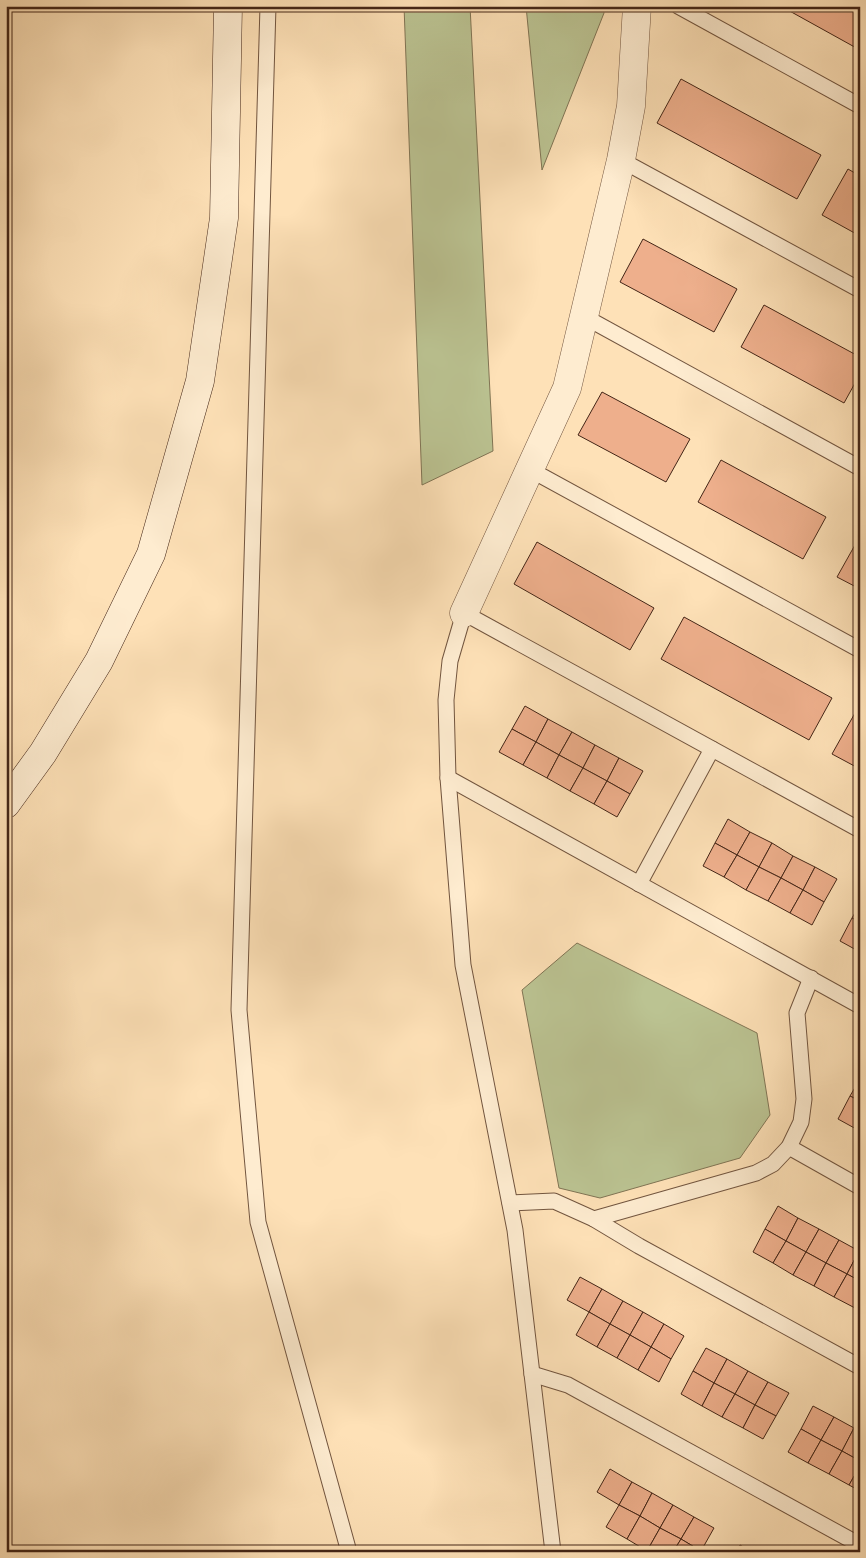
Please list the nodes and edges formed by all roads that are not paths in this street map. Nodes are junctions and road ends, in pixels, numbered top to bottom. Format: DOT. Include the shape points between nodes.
graph roads {
  1 [pos="228,6"];
  2 [pos="268,6"];
  3 [pos="638,6"];
  4 [pos="678,6"];
  5 [pos="860,106"];
  6 [pos="621,160"];
  7 [pos="860,290"];
  8 [pos="583,316"];
  9 [pos="860,468"];
  10 [pos="529,469"];
  11 [pos="464,613"];
  12 [pos="860,650"];
  13 [pos="712,749"];
  14 [pos="448,778"];
  15 [pos="6,804"];
  16 [pos="860,830"];
  17 [pos="640,884"];
  18 [pos="810,978"];
  19 [pos="860,1006"];
  20 [pos="789,1148"];
  21 [pos="860,1187"];
  22 [pos="510,1203"];
  23 [pos="594,1219"];
  24 [pos="860,1367"];
  25 [pos="532,1374"];
  26 [pos="860,1545"];
  27 [pos="348,1552"];
  28 [pos="553,1552"];
  1 -- 15 [label="main road" via="224,218 200,381 151,554 99,661 43,753"];
  2 -- 27 [label="lane" via="239,1010 258,1222"];
  3 -- 6 [label="main road" via="631,106"];
  4 -- 5 [label="lane"];
  6 -- 7 [label="lane"];
  6 -- 8 [label="main road"];
  8 -- 9 [label="lane"];
  8 -- 10 [label="main road" via="567,388"];
  10 -- 11 [label="main road"];
  10 -- 12 [label="lane"];
  11 -- 13 [label="lane"];
  11 -- 14 [label="lane" via="450,661 446,700"];
  13 -- 16 [label="lane"];
  13 -- 17 [label="lane"];
  14 -- 17 [label="lane"];
  14 -- 22 [label="lane" via="464,965"];
  17 -- 18 [label="lane"];
  18 -- 19 [label="lane"];
  18 -- 20 [label="lane" via="797,1013 804,1099 801,1122"];
  20 -- 21 [label="lane"];
  20 -- 23 [label="lane" via="773,1164 756,1173"];
  22 -- 23 [label="lane" via="554,1201"];
  22 -- 25 [label="lane"];
  23 -- 24 [label="lane"];
  25 -- 26 [label="lane" via="568,1385"];
  25 -- 28 [label="lane"];
}
